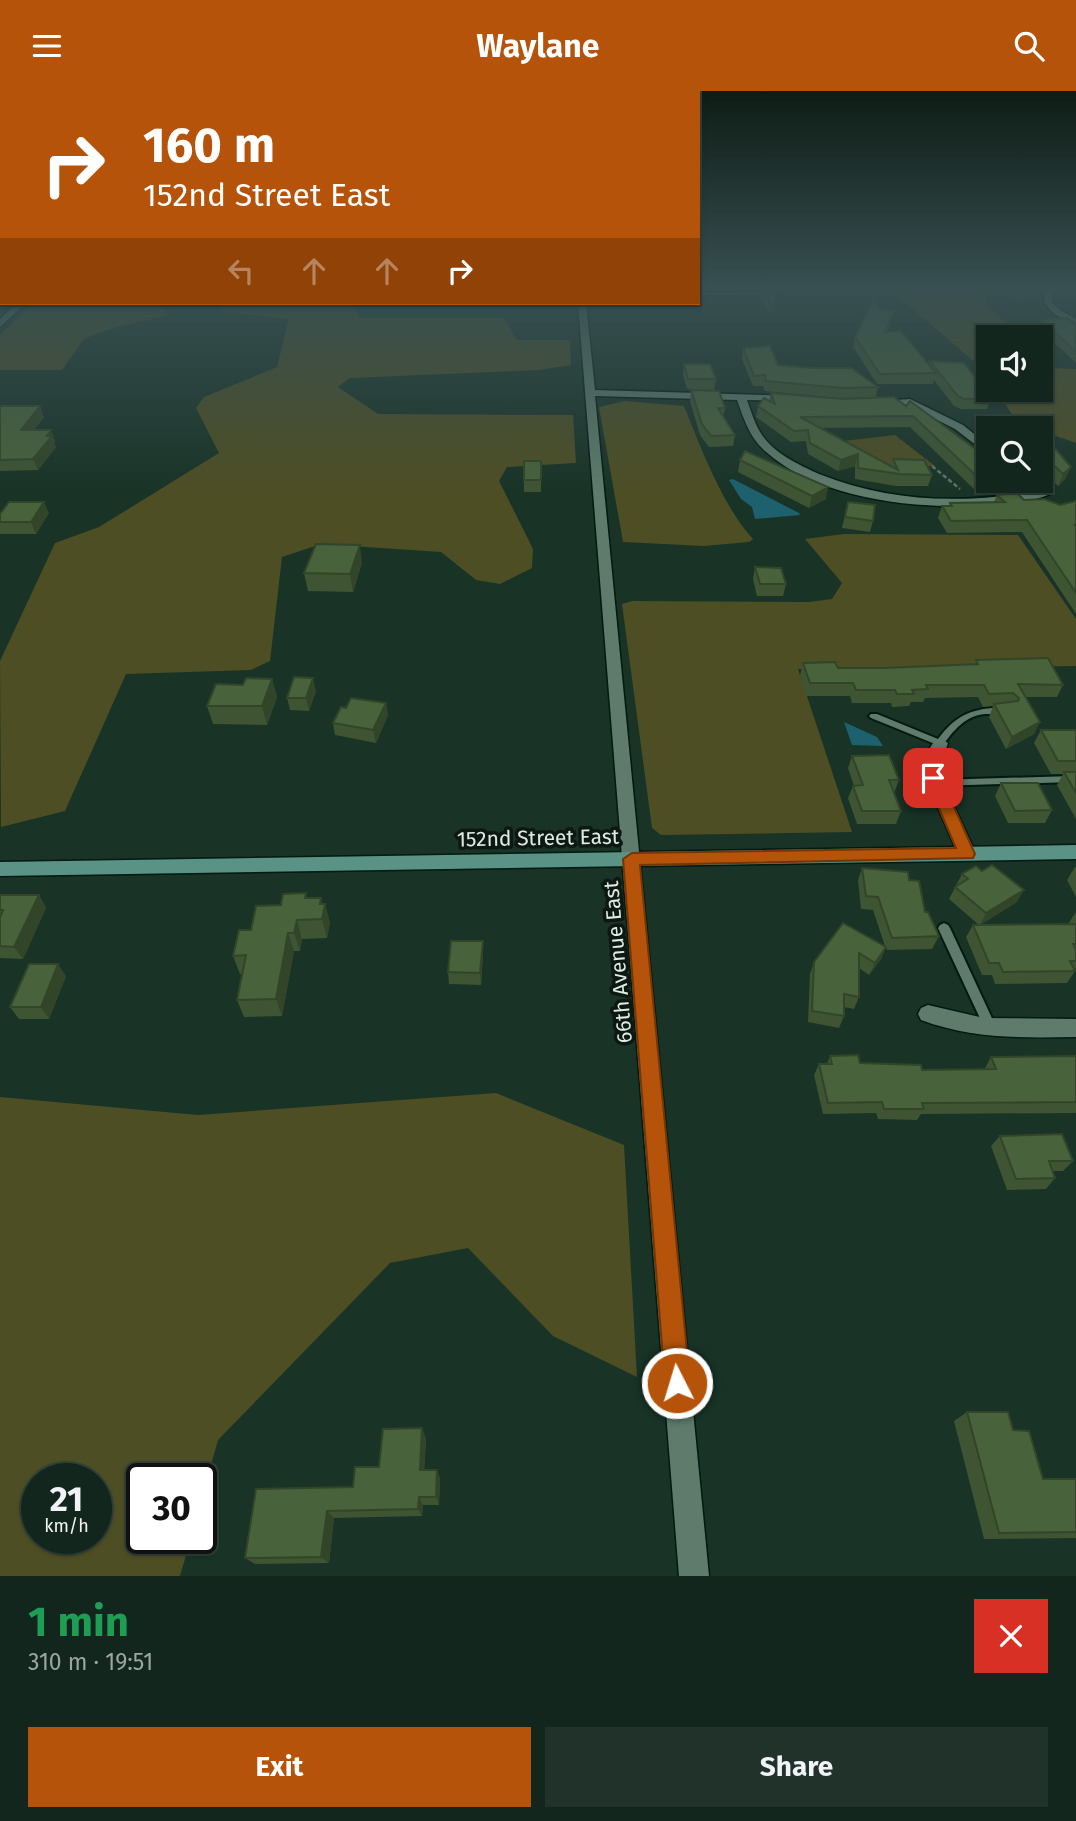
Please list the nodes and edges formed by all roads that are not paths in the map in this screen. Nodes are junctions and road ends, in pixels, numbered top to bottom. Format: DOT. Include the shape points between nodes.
graph roads {
  1 [pos="587,355"];
  2 [pos="590,393"];
  3 [pos="741,397"];
  4 [pos="801,399"];
  5 [pos="872,404"];
  6 [pos="976,441"];
  7 [pos="1043,493"];
  8 [pos="1006,711"];
  9 [pos="874,716"];
  10 [pos="940,743"];
  11 [pos="1073,779"];
  12 [pos="936,783"];
  13 [pos="1076,852"];
  14 [pos="967,854"];
  15 [pos="632,859"];
  16 [pos="0,869"];
  17 [pos="944,928"];
  18 [pos="929,1014"];
  19 [pos="1076,1028"];
  20 [pos="991,1029"];
  21 [pos="694,1576"];
  1 -- 2 [label="street, 66th Avenue East"];
  2 -- 3 [label="street"];
  2 -- 15 [label="street, 66th Avenue East"];
  3 -- 4 [label="street"];
  3 -- 7 [label="street" via="753,429 766,446 794,467 847,490 907,501 969,502"];
  5 -- 6 [label="street" via="910,402 959,427"];
  8 -- 10 [label="lane" via="978,711 963,717"];
  9 -- 10 [label="lane"];
  10 -- 12 [label="street" via="932,766"];
  11 -- 12 [label="lane"];
  12 -- 14 [label="street"];
  13 -- 14 [label="street, 152nd Street East"];
  14 -- 15 [label="street, 152nd Street East"];
  15 -- 16 [label="street, 152nd Street East"];
  15 -- 21 [label="street, 66th Avenue East"];
  17 -- 20 [label="lane"];
  18 -- 20 [label="street"];
  19 -- 20 [label="street"];
}
